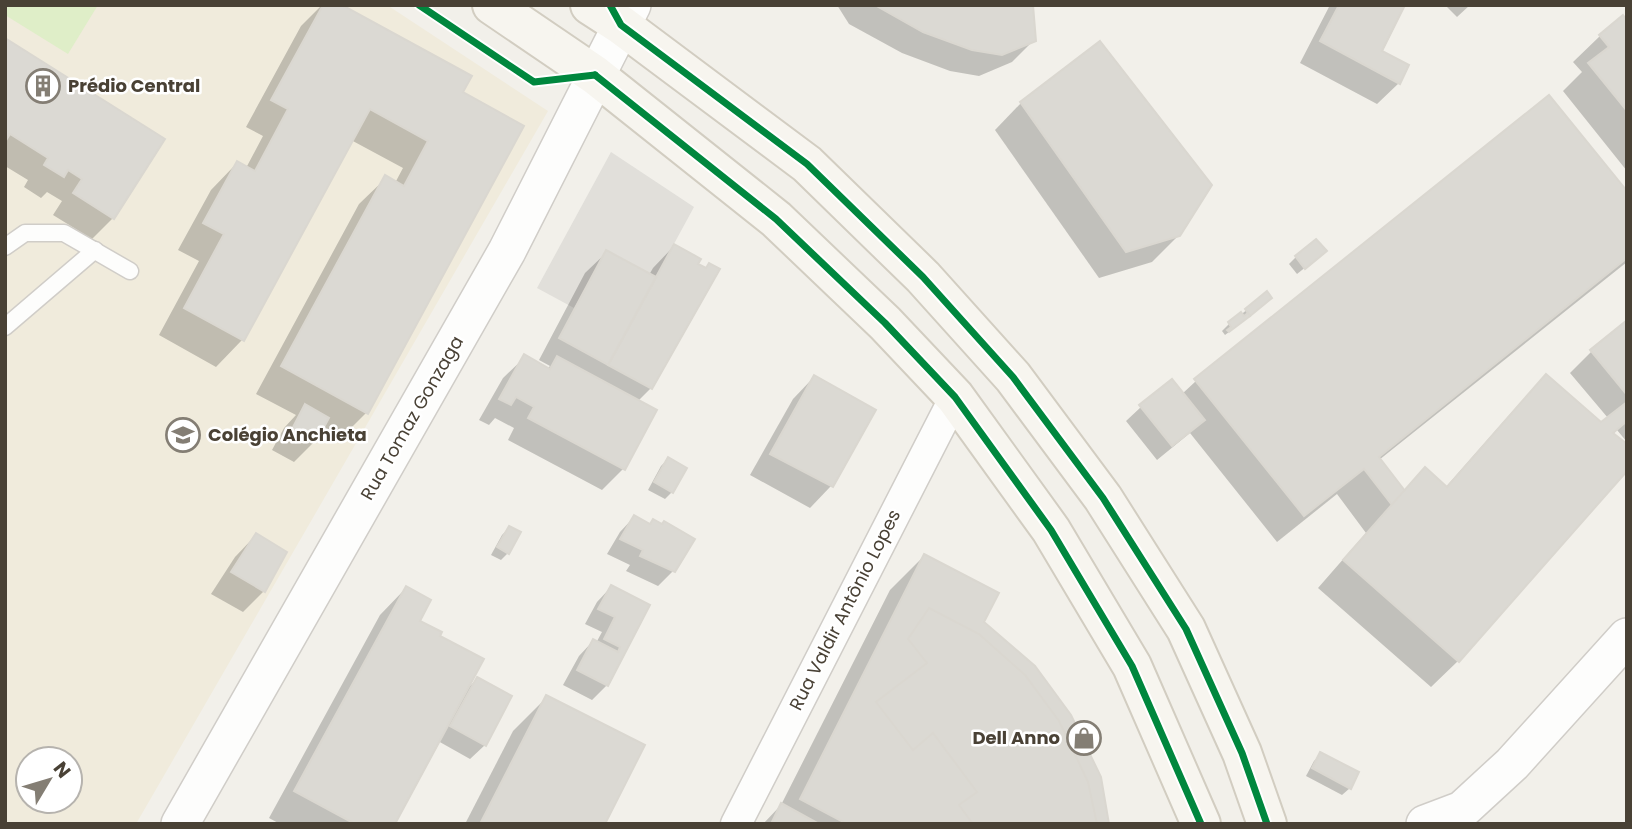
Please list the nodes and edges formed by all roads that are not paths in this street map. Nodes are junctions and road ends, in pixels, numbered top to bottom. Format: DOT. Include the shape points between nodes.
graph roads {
  1 [pos="492,5"];
  2 [pos="614,12"];
  3 [pos="595,75"];
  4 [pos="5,247"];
  5 [pos="95,250"];
  6 [pos="130,271"];
  7 [pos="5,327"];
  8 [pos="955,397"];
  9 [pos="1627,636"];
  10 [pos="180,824"];
  11 [pos="736,824"];
  12 [pos="1201,824"];
  13 [pos="1268,824"];
  14 [pos="1425,824"];
  1 -- 3 [label="main road"];
  2 -- 3 [label="street, Rua Tomaz Gonzaga"];
  2 -- 13 [label="main road" via="807,164 923,277 1013,377 1103,498 1186,629 1242,753"];
  3 -- 8 [label="main road" via="776,219"];
  3 -- 10 [label="street, Rua Tomaz Gonzaga" via="507,251"];
  4 -- 5 [label="lane" via="25,233 64,233"];
  5 -- 6 [label="lane"];
  5 -- 7 [label="lane"];
  8 -- 11 [label="street, Rua Valdir Antônio Lopes"];
  8 -- 12 [label="main road" via="1051,530 1132,666"];
  9 -- 14 [label="street" via="1512,764 1462,810"];
}
